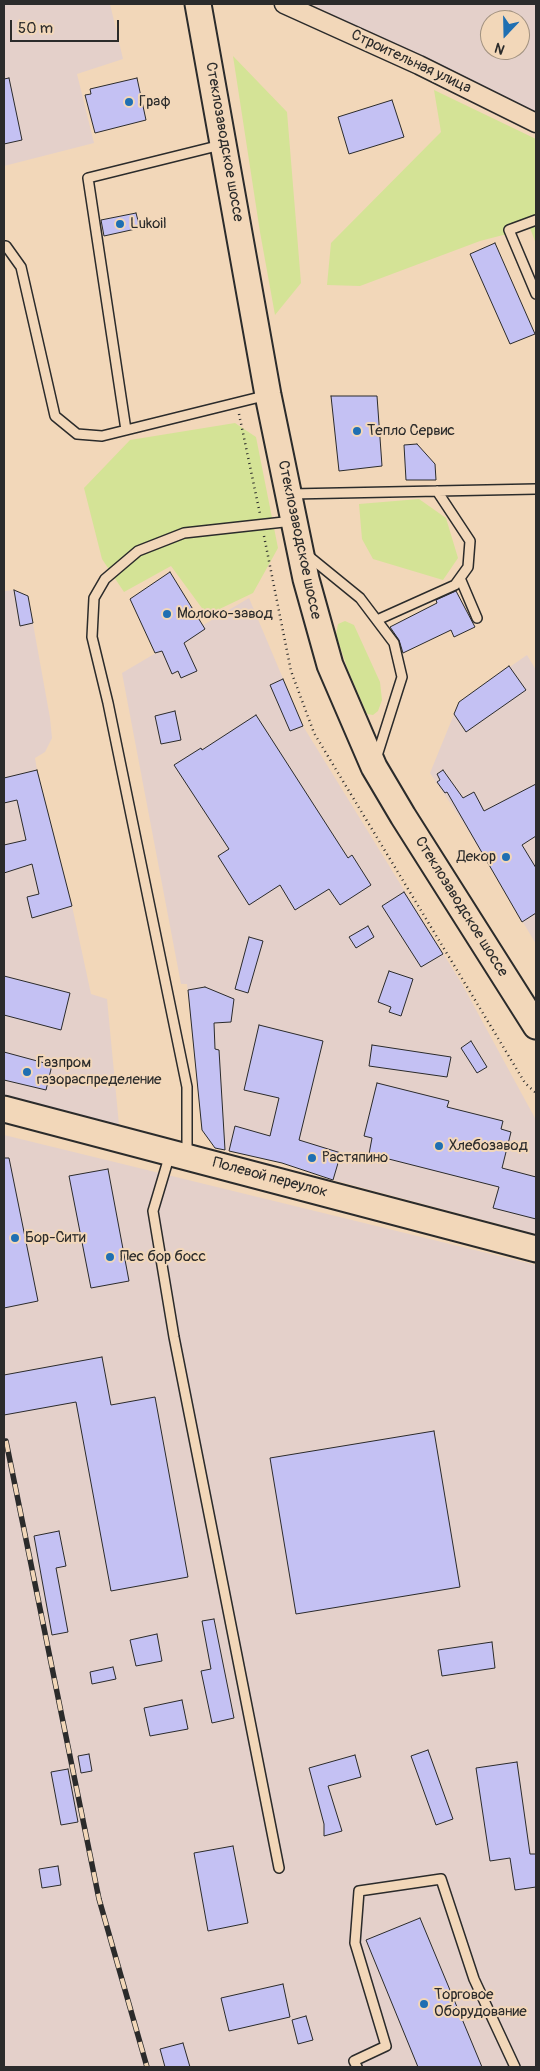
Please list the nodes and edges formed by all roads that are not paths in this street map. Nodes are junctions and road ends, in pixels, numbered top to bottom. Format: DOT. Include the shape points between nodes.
graph roads {
  1 [pos="198,4"];
  2 [pos="284,4"];
  3 [pos="536,123"];
  4 [pos="224,144"];
  5 [pos="536,220"];
  6 [pos="4,246"];
  7 [pos="536,294"];
  8 [pos="268,395"];
  9 [pos="126,430"];
  10 [pos="536,489"];
  11 [pos="437,491"];
  12 [pos="288,494"];
  13 [pos="293,521"];
  14 [pos="299,548"];
  15 [pos="460,578"];
  16 [pos="477,618"];
  17 [pos="377,620"];
  18 [pos="374,767"];
  19 [pos="536,1026"];
  20 [pos="4,1109"];
  21 [pos="179,1154"];
  22 [pos="536,1249"];
  23 [pos="279,1868"];
  24 [pos="358,2067"];
  25 [pos="515,2067"];
  1 -- 4 [label="main road, Стеклозаводское шоссе"];
  2 -- 3 [label="street, Строительная улица"];
  4 -- 8 [label="main road, Стеклозаводское шоссе"];
  4 -- 9 [label="lane" via="88,178"];
  5 -- 7 [label="lane" via="509,230"];
  6 -- 9 [label="lane" via="21,267 55,416 77,434 102,436"];
  8 -- 9 [label="lane"];
  8 -- 12 [label="main road, Стеклозаводское шоссе"];
  10 -- 11 [label="lane"];
  11 -- 12 [label="lane"];
  11 -- 15 [label="lane" via="470,541 468,567"];
  12 -- 13 [label="main road, Стеклозаводское шоссе"];
  13 -- 14 [label="main road, Стеклозаводское шоссе"];
  13 -- 21 [label="lane" via="184,533 138,551 104,578 94,598 92,636 187,1087"];
  14 -- 17 [label="lane" via="360,598"];
  14 -- 18 [label="main road, Стеклозаводское шоссе" via="330,665"];
  15 -- 16 [label="lane"];
  15 -- 17 [label="lane" via="455,585"];
  17 -- 18 [label="lane" via="394,643 402,677"];
  18 -- 19 [label="main road, Стеклозаводское шоссе"];
  20 -- 21 [label="main road, Полевой переулок"];
  21 -- 22 [label="main road, Полевой переулок"];
  21 -- 23 [label="lane" via="153,1211 174,1337"];
  24 -- 25 [label="lane" via="354,2061 386,2046 355,1943 359,1891 441,1879 474,1979"];
}
